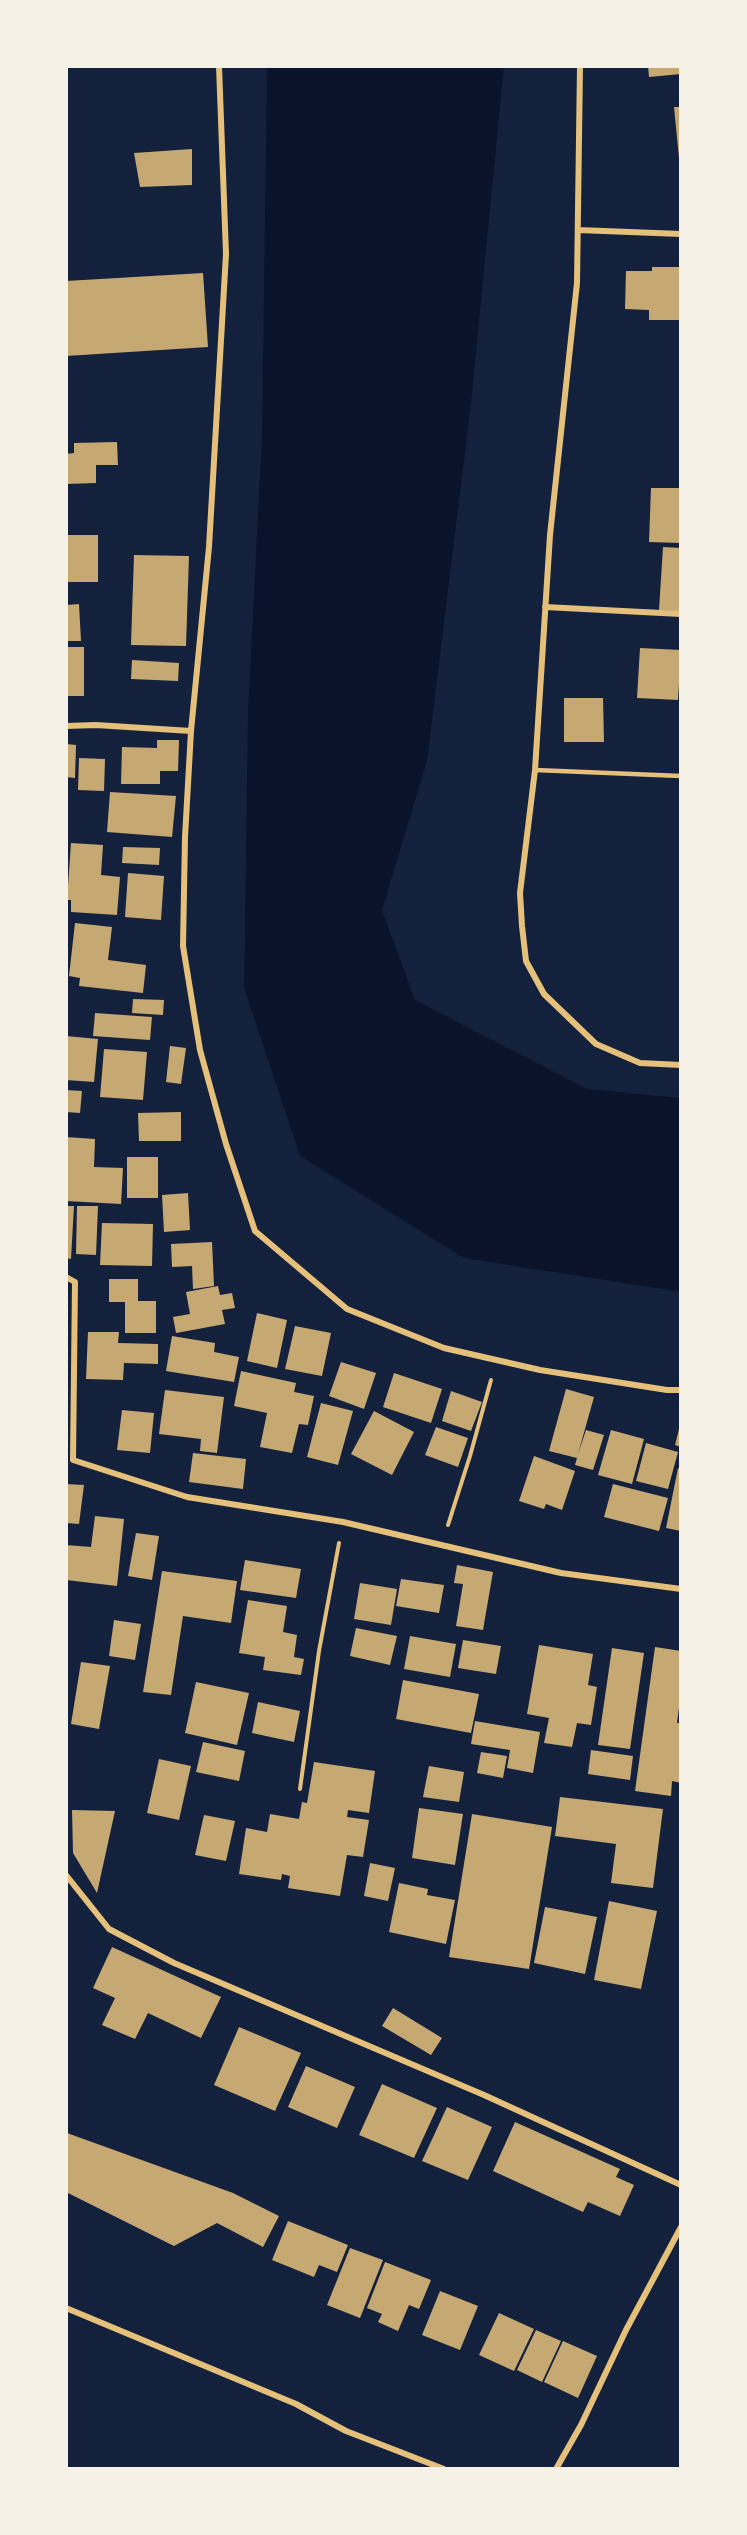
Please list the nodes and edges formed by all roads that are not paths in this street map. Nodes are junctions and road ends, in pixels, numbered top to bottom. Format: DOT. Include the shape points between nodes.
graph roads {
  1 [pos="219,66"];
  2 [pos="580,66"];
  3 [pos="578,230"];
  4 [pos="681,234"];
  5 [pos="545,607"];
  6 [pos="681,614"];
  7 [pos="66,726"];
  8 [pos="191,731"];
  9 [pos="535,770"];
  10 [pos="681,776"];
  11 [pos="681,1065"];
  12 [pos="66,1277"];
  13 [pos="681,1390"];
  14 [pos="70,1459"];
  15 [pos="681,1589"];
  16 [pos="66,1875"];
  17 [pos="681,2184"];
  18 [pos="681,2227"];
  19 [pos="66,2307"];
  20 [pos="444,2469"];
  21 [pos="555,2469"];
  1 -- 8 [label="street" via="226,254 209,547"];
  2 -- 3 [label="street"];
  3 -- 4 [label="street"];
  3 -- 5 [label="street" via="577,283"];
  5 -- 6 [label="street"];
  5 -- 9 [label="street"];
  7 -- 8 [label="street"];
  8 -- 13 [label="street" via="184,837 183,946 200,1050 255,1231 347,1309 444,1348 552,1372"];
  9 -- 10 [label="lane"];
  9 -- 11 [label="street" via="520,893 526,960 544,994 596,1044 640,1063"];
  12 -- 14 [label="street" via="75,1282"];
  14 -- 15 [label="street" via="187,1497 343,1522 561,1574"];
  16 -- 17 [label="street" via="109,1929 174,1963"];
  18 -- 21 [label="street"];
  19 -- 20 [label="street" via="296,2404 346,2432"];
}
